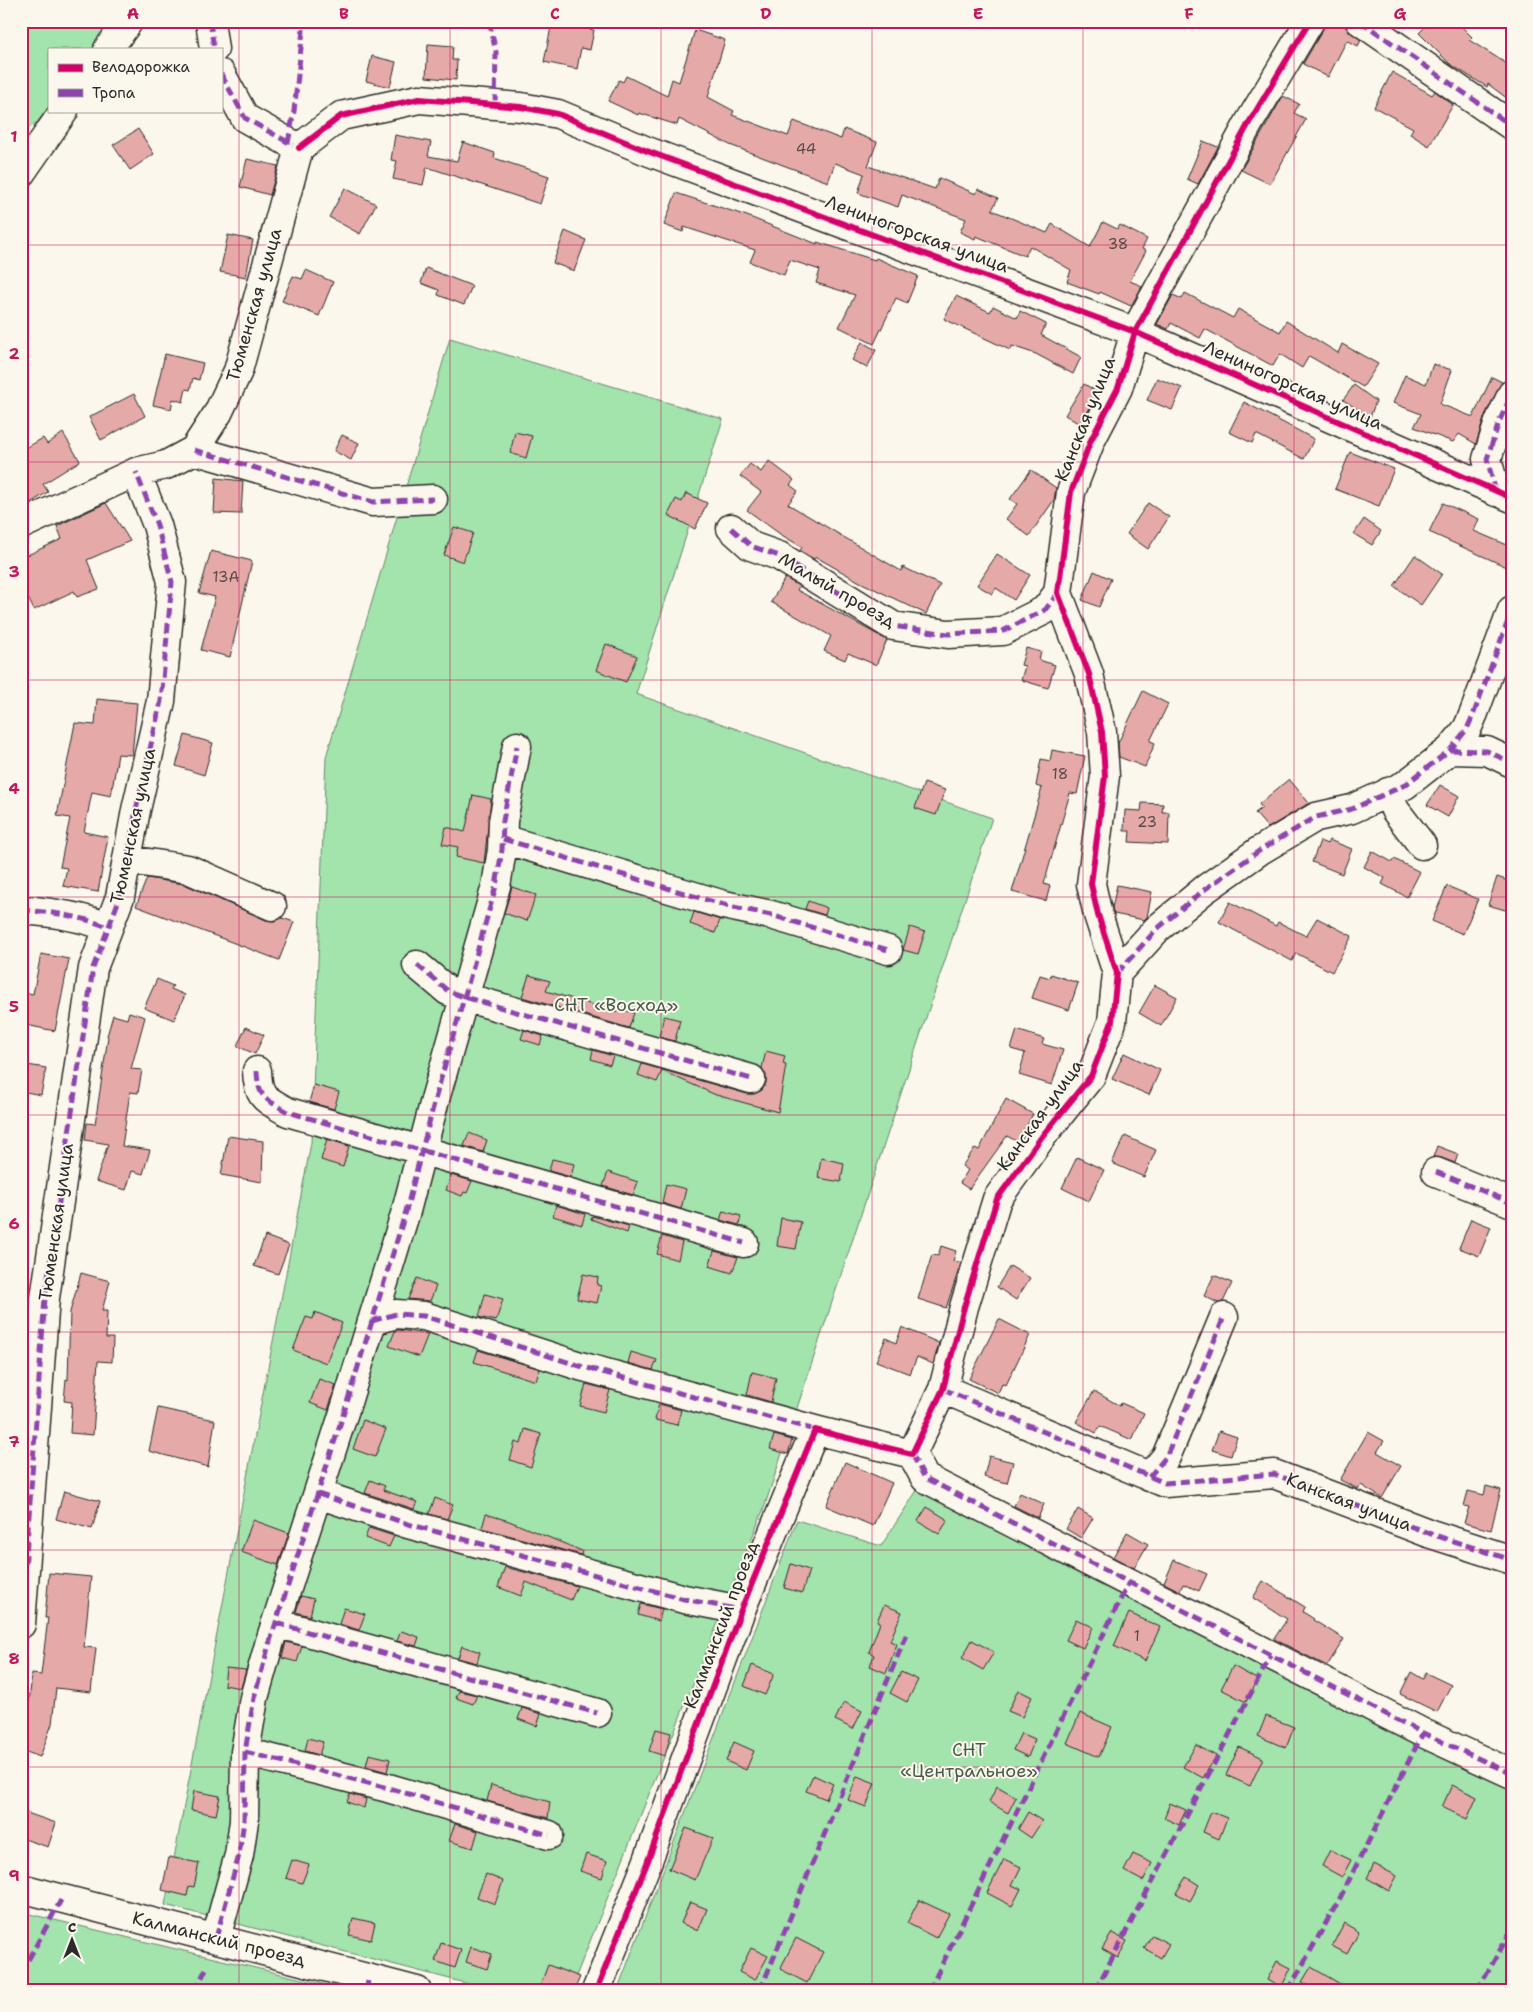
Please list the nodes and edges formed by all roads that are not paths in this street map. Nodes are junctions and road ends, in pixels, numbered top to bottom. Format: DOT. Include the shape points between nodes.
graph roads {
  1 [pos="129,21"];
  2 [pos="210,21"];
  3 [pos="1310,21"];
  4 [pos="1360,21"];
  5 [pos="109,48"];
  6 [pos="214,48"];
  7 [pos="222,76"];
  8 [pos="63,112"];
  9 [pos="1512,126"];
  10 [pos="299,148"];
  11 [pos="21,173"];
  12 [pos="1135,332"];
  13 [pos="1512,394"];
  14 [pos="194,450"];
  15 [pos="136,472"];
  16 [pos="1504,495"];
  17 [pos="433,499"];
  18 [pos="21,525"];
  19 [pos="730,528"];
  20 [pos="1058,593"];
  21 [pos="1512,610"];
  22 [pos="517,746"];
  23 [pos="1450,750"];
  24 [pos="1512,763"];
  25 [pos="1388,792"];
  26 [pos="502,839"];
  27 [pos="1422,845"];
  28 [pos="128,854"];
  29 [pos="272,906"];
  30 [pos="21,910"];
  31 [pos="108,927"];
  32 [pos="888,950"];
  33 [pos="417,964"];
  34 [pos="1117,973"];
  35 [pos="464,998"];
  36 [pos="257,1071"];
  37 [pos="751,1079"];
  38 [pos="422,1149"];
  39 [pos="1436,1172"];
  40 [pos="1512,1203"];
  41 [pos="744,1243"];
  42 [pos="1224,1317"];
  43 [pos="372,1321"];
  44 [pos="943,1389"];
  45 [pos="815,1430"];
  46 [pos="912,1454"];
  47 [pos="1149,1477"];
  48 [pos="318,1494"];
  49 [pos="1512,1560"];
  50 [pos="741,1610"];
  51 [pos="276,1623"];
  52 [pos="21,1624"];
  53 [pos="597,1713"];
  54 [pos="245,1752"];
  55 [pos="1512,1774"];
  56 [pos="548,1835"];
  57 [pos="21,1888"];
  58 [pos="216,1938"];
  59 [pos="417,1991"];
  60 [pos="596,1991"];
  1 -- 5 [label="street"];
  2 -- 6 [label="street"];
  3 -- 12 [label="street, Канская улица" via="1250,121"];
  4 -- 9 [label="street"];
  7 -- 10 [label="street" via="245,118"];
  8 -- 11 [label="street"];
  10 -- 12 [label="street, Лениногорская улица" via="341,116 419,99 558,114 648,151"];
  10 -- 14 [label="street, Тюменская улица" via="238,371 218,413"];
  12 -- 16 [label="street, Лениногорская улица"];
  12 -- 20 [label="street, Канская улица" via="1118,388 1091,440 1071,492"];
  13 -- 16 [label="street" via="1487,459"];
  14 -- 15 [label="street, Тюменская улица" via="166,465"];
  14 -- 17 [label="street" via="373,502"];
  15 -- 18 [label="street"];
  15 -- 28 [label="street, Тюменская улица" via="157,525 172,582 161,702"];
  19 -- 20 [label="street, Малый проезд" via="751,546 779,556 893,626 948,634 1003,631 1044,610"];
  20 -- 34 [label="street, Канская улица" via="1089,674 1102,732 1105,776 1091,884"];
  21 -- 23 [label="street" via="1471,721"];
  22 -- 26 [label="street"];
  23 -- 24 [label="street" via="1487,751"];
  23 -- 25 [label="street" via="1405,784"];
  25 -- 27 [label="street" via="1395,810"];
  25 -- 34 [label="street" via="1352,809 1316,817 1259,851 1157,929"];
  26 -- 32 [label="street"];
  26 -- 35 [label="street" via="496,886"];
  28 -- 29 [label="street" via="136,861 188,868"];
  28 -- 31 [label="street, Тюменская улица" via="120,897"];
  30 -- 31 [label="street" via="55,912"];
  31 -- 52 [label="street, Тюменская улица" via="93,968 45,1298"];
  33 -- 35 [label="street" via="448,992"];
  34 -- 44 [label="street, Канская улица" via="1112,1022 1091,1076 1042,1135 997,1199"];
  35 -- 37 [label="street"];
  35 -- 38 [label="street"];
  36 -- 38 [label="street" via="257,1089 267,1100 288,1112"];
  38 -- 41 [label="street"];
  38 -- 43 [label="street"];
  39 -- 40 [label="street"];
  42 -- 47 [label="street" via="1166,1457"];
  43 -- 45 [label="street" via="396,1314 424,1316 580,1366"];
  43 -- 48 [label="street"];
  44 -- 46 [label="street"];
  44 -- 47 [label="street, Канская улица"];
  45 -- 46 [label="street"];
  45 -- 50 [label="street, Калманский проезд"];
  46 -- 55 [label="street" via="925,1478 1423,1733"];
  47 -- 49 [label="street, Канская улица" via="1165,1484 1274,1474 1431,1534"];
  48 -- 50 [label="street" via="408,1524 684,1599"];
  48 -- 51 [label="street"];
  50 -- 60 [label="street, Калманский проезд" via="648,1863"];
  51 -- 53 [label="street"];
  51 -- 54 [label="street" via="254,1698"];
  54 -- 56 [label="street" via="388,1788"];
  54 -- 58 [label="street" via="240,1854"];
  57 -- 58 [label="street, Калманский проезд"];
  58 -- 59 [label="street, Калманский проезд"];
}
